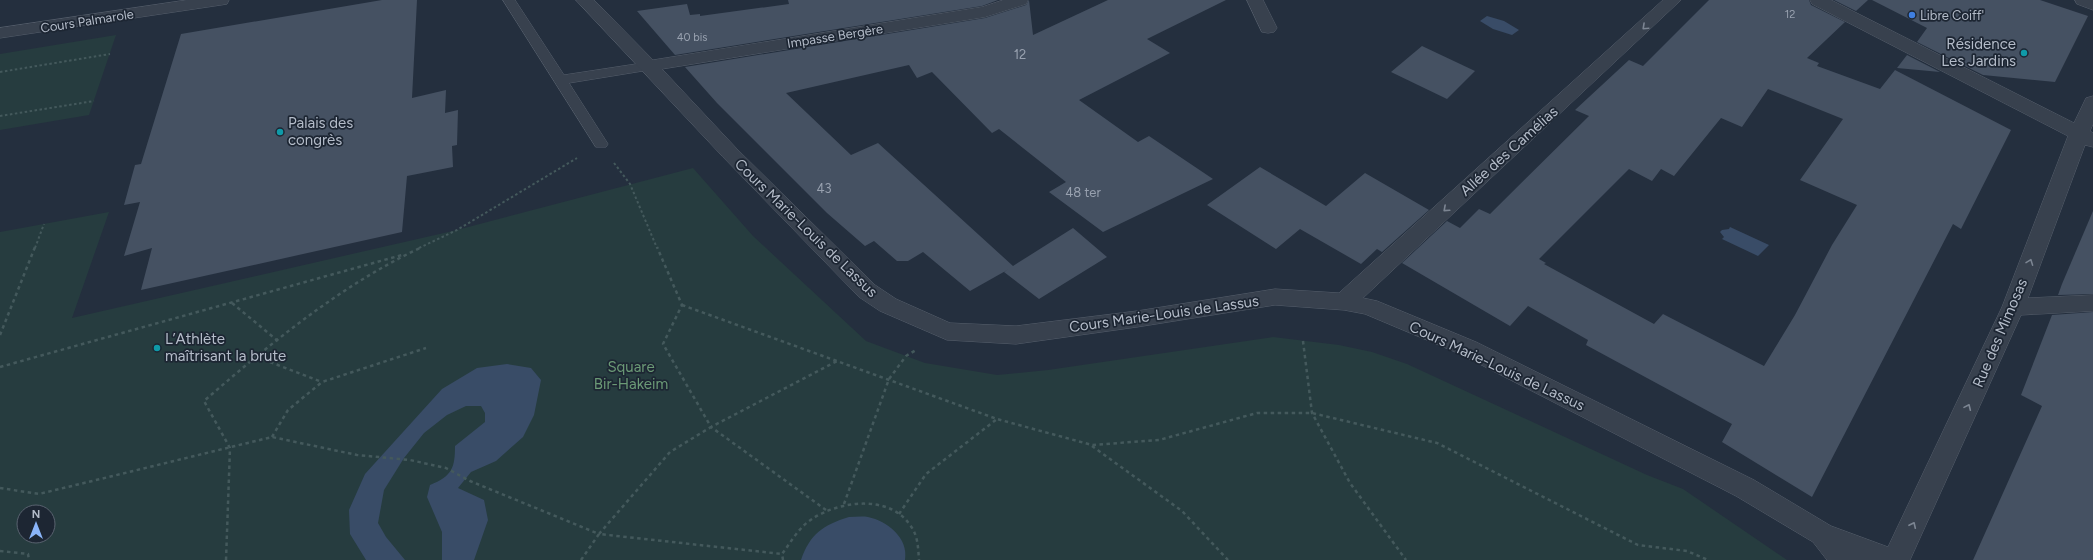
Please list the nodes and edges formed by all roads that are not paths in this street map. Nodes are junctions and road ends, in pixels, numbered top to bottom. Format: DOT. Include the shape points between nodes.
graph roads {
  1 [pos="220,0"];
  2 [pos="509,0"];
  3 [pos="584,0"];
  4 [pos="1020,0"];
  5 [pos="1255,0"];
  6 [pos="1673,0"];
  7 [pos="1818,0"];
  8 [pos="2082,0"];
  9 [pos="2093,5"];
  10 [pos="1268,28"];
  11 [pos="0,33"];
  12 [pos="649,66"];
  13 [pos="560,80"];
  14 [pos="2093,102"];
  15 [pos="2086,137"];
  16 [pos="601,144"];
  17 [pos="1344,302"];
  18 [pos="2093,303"];
  19 [pos="2013,307"];
  20 [pos="1822,534"];
  21 [pos="1844,560"];
  22 [pos="1890,560"];
  23 [pos="1896,560"];
  1 -- 11 [label="street, Cours Palmarole"];
  2 -- 13 [label="lane"];
  3 -- 12 [label="street, Cours Marie-Louis de Lassus"];
  4 -- 12 [label="street, Impasse Bergère" via="985,12"];
  5 -- 10 [label="street"];
  6 -- 17 [label="street, Allée des Camélias, one-way"];
  7 -- 15 [label="street"];
  8 -- 9 [label="street"];
  12 -- 13 [label="lane"];
  12 -- 17 [label="street, Cours Marie-Louis de Lassus" via="730,154 867,291 888,305 947,331 1016,335 1275,297"];
  13 -- 16 [label="lane"];
  14 -- 15 [label="street, Rue des Mimosas"];
  19 -- 15 [label="street, Rue des Mimosas, one-way"];
  17 -- 20 [label="street, Cours Marie-Louis de Lassus" via="1369,307 1468,348 1745,488"];
  18 -- 19 [label="street"];
  23 -- 19 [label="street, Rue des Mimosas, one-way"];
  20 -- 21 [label="street, Cours Marie-Louis de Lassus"];
  20 -- 22 [label="street, Cours Marie-Louis de Lassus"];
}
